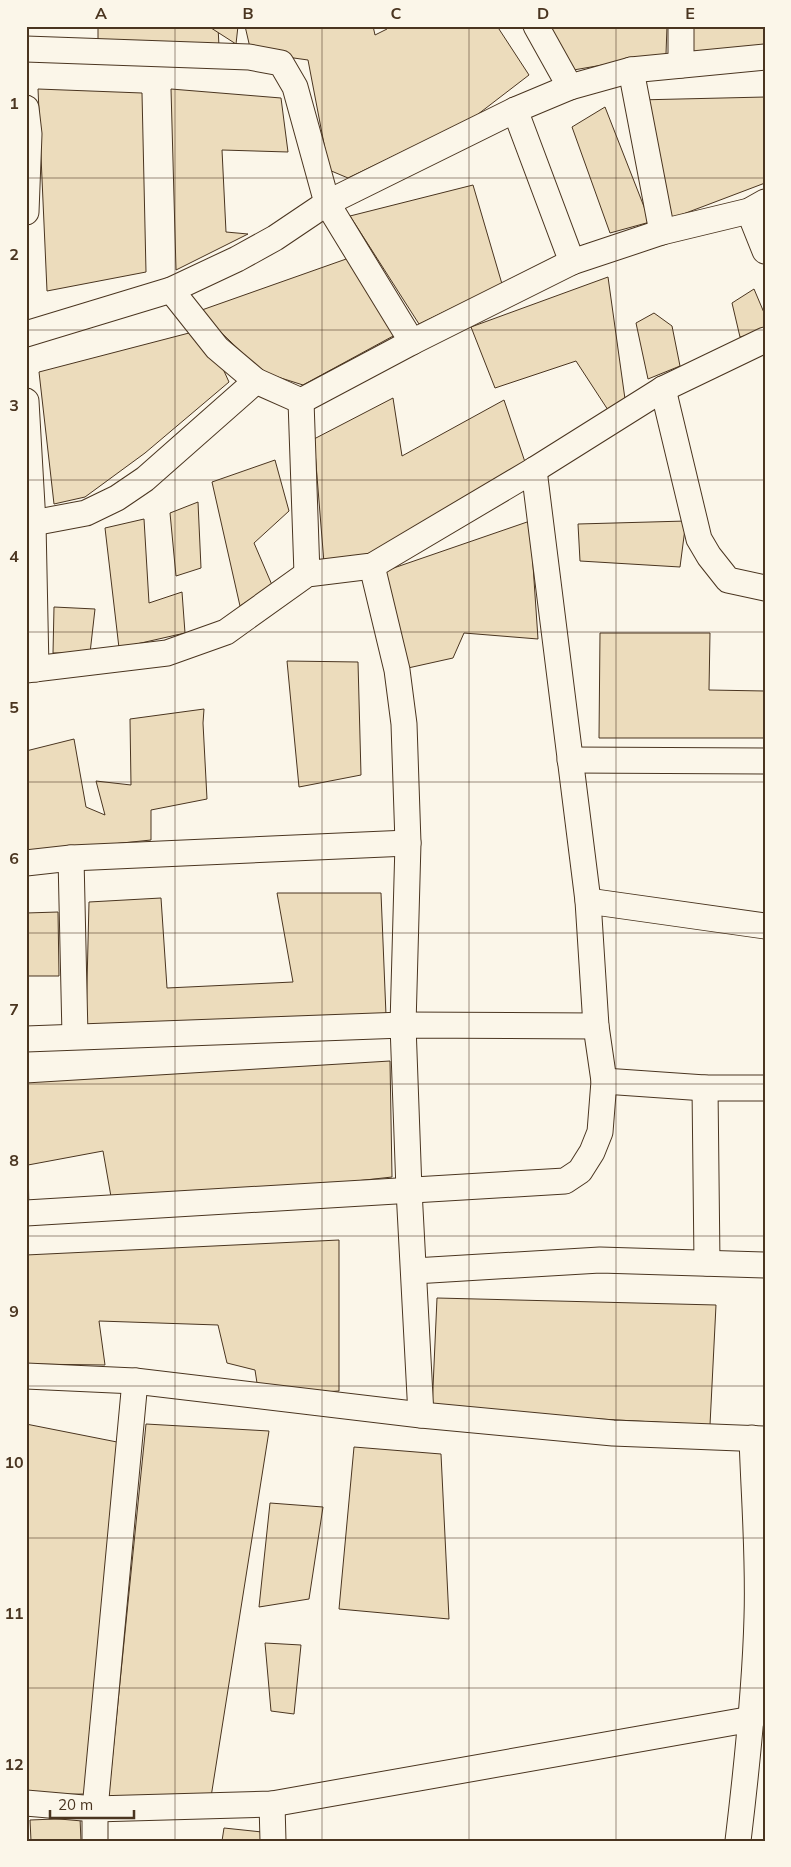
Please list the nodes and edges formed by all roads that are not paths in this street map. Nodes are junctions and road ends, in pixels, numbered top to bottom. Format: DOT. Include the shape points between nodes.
graph roads {
  1 [pos="536,26"];
  2 [pos="681,26"];
  3 [pos="26,50"];
  4 [pos="765,57"];
  5 [pos="681,64"];
  6 [pos="631,70"];
  7 [pos="570,87"];
  8 [pos="26,108"];
  9 [pos="516,110"];
  10 [pos="28,134"];
  11 [pos="327,203"];
  12 [pos="757,206"];
  13 [pos="26,212"];
  14 [pos="662,232"];
  15 [pos="765,251"];
  16 [pos="572,262"];
  17 [pos="171,290"];
  18 [pos="26,334"];
  19 [pos="765,340"];
  20 [pos="412,342"];
  21 [pos="256,381"];
  22 [pos="663,389"];
  23 [pos="26,401"];
  24 [pos="301,401"];
  25 [pos="534,470"];
  26 [pos="33,523"];
  27 [pos="372,566"];
  28 [pos="307,574"];
  29 [pos="765,588"];
  30 [pos="31,670"];
  31 [pos="570,760"];
  32 [pos="765,761"];
  33 [pos="408,843"];
  34 [pos="71,858"];
  35 [pos="26,863"];
  36 [pos="588,901"];
  37 [pos="765,926"];
  38 [pos="403,1025"];
  39 [pos="596,1026"];
  40 [pos="75,1036"];
  41 [pos="26,1039"];
  42 [pos="604,1081"];
  43 [pos="705,1088"];
  44 [pos="765,1088"];
  45 [pos="409,1190"];
  46 [pos="26,1213"];
  47 [pos="707,1263"];
  48 [pos="765,1265"];
  49 [pos="414,1271"];
  50 [pos="26,1376"];
  51 [pos="136,1381"];
  52 [pos="421,1415"];
  53 [pos="758,1438"];
  54 [pos="752,1719"];
  55 [pos="26,1802"];
  56 [pos="272,1804"];
  57 [pos="95,1809"];
  58 [pos="95,1841"];
  59 [pos="273,1841"];
  60 [pos="738,1841"];
  1 -- 7 [label="street"];
  2 -- 5 [label="street"];
  3 -- 11 [label="street" via="249,56 281,63 295,87"];
  4 -- 5 [label="street"];
  5 -- 6 [label="street"];
  6 -- 7 [label="street"];
  6 -- 14 [label="street"];
  7 -- 9 [label="street"];
  8 -- 10 [label="street"];
  9 -- 11 [label="street"];
  9 -- 16 [label="street"];
  10 -- 13 [label="street"];
  11 -- 17 [label="street" via="275,238"];
  11 -- 20 [label="street"];
  12 -- 14 [label="street"];
  12 -- 15 [label="street"];
  14 -- 16 [label="street"];
  16 -- 20 [label="street"];
  17 -- 18 [label="street"];
  17 -- 21 [label="street" via="217,348"];
  19 -- 22 [label="street"];
  20 -- 24 [label="street"];
  21 -- 24 [label="street"];
  21 -- 26 [label="street" via="144,479 117,498 86,514"];
  22 -- 25 [label="street"];
  22 -- 29 [label="street" via="699,539 728,580"];
  23 -- 26 [label="street"];
  24 -- 28 [label="street"];
  25 -- 27 [label="street"];
  25 -- 31 [label="street"];
  26 -- 30 [label="street"];
  27 -- 28 [label="street"];
  27 -- 33 [label="street" via="397,670 404,724"];
  28 -- 30 [label="street" via="226,632 167,654"];
  31 -- 32 [label="street"];
  31 -- 36 [label="street"];
  33 -- 34 [label="street"];
  33 -- 38 [label="street"];
  34 -- 35 [label="street"];
  34 -- 40 [label="street"];
  36 -- 37 [label="street"];
  36 -- 39 [label="street"];
  38 -- 39 [label="street"];
  38 -- 40 [label="street"];
  38 -- 45 [label="street"];
  39 -- 42 [label="street"];
  40 -- 41 [label="street"];
  42 -- 43 [label="street"];
  42 -- 45 [label="street" via="600,1132 580,1171 565,1181"];
  43 -- 44 [label="street"];
  43 -- 47 [label="street"];
  45 -- 46 [label="street"];
  45 -- 49 [label="street"];
  47 -- 48 [label="street"];
  47 -- 49 [label="street" via="600,1260"];
  49 -- 52 [label="street"];
  50 -- 51 [label="street"];
  51 -- 52 [label="street"];
  51 -- 57 [label="street"];
  52 -- 53 [label="street" via="613,1433"];
  53 -- 54 [label="street" via="757,1616"];
  54 -- 56 [label="street"];
  54 -- 60 [label="street"];
  55 -- 57 [label="street"];
  56 -- 57 [label="street"];
  56 -- 59 [label="street"];
  57 -- 58 [label="street"];
}
